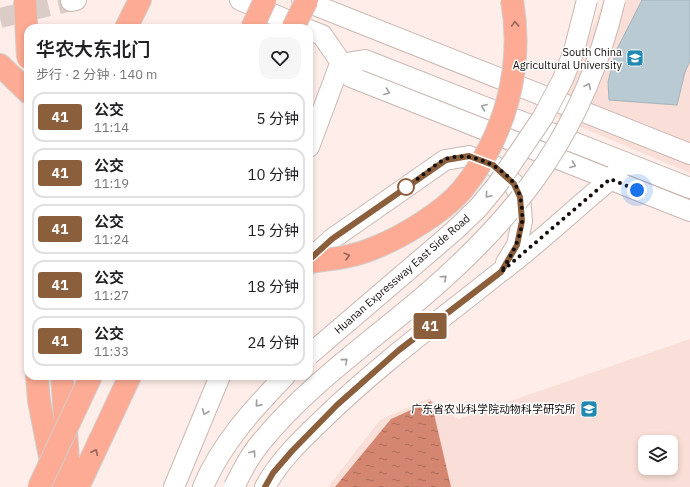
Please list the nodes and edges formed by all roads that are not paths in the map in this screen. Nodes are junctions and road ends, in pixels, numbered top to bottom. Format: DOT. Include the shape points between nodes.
graph roads {
  1 [pos="25,0"];
  2 [pos="140,0"];
  3 [pos="240,0"];
  4 [pos="265,0"];
  5 [pos="302,0"];
  6 [pos="307,0"];
  7 [pos="512,0"];
  8 [pos="587,0"];
  9 [pos="615,0"];
  10 [pos="26,24"];
  11 [pos="128,24"];
  12 [pos="254,24"];
  13 [pos="295,24"];
  14 [pos="296,24"];
  15 [pos="313,32"];
  16 [pos="340,64"];
  17 [pos="0,65"];
  18 [pos="24,88"];
  19 [pos="313,136"];
  20 [pos="690,154"];
  21 [pos="625,162"];
  22 [pos="610,179"];
  23 [pos="690,188"];
  24 [pos="690,211"];
  25 [pos="313,257"];
  26 [pos="313,261"];
  27 [pos="501,272"];
  28 [pos="313,352"];
  29 [pos="37,380"];
  30 [pos="62,380"];
  31 [pos="88,380"];
  32 [pos="128,380"];
  33 [pos="218,380"];
  34 [pos="281,380"];
  35 [pos="204,486"];
  36 [pos="39,487"];
  37 [pos="56,487"];
  38 [pos="70,487"];
  39 [pos="78,487"];
  40 [pos="174,487"];
  41 [pos="234,487"];
  42 [pos="265,487"];
  1 -- 10 [label="highway, bridge"];
  2 -- 11 [label="highway"];
  3 -- 14 [label="street"];
  4 -- 12 [label="highway, bridge"];
  5 -- 20 [label="street"];
  6 -- 13 [label="highway, bridge"];
  26 -- 7 [label="highway, one-way, bridge" via="337,258 373,249 405,234 461,191 483,159 499,129 510,93 515,59 516,21"];
  8 -- 28 [label="street, Huanan Expressway East Side Road, one-way, bridge" via="574,51 563,79 543,117 497,185 454,231"];
  41 -- 9 [label="street, one-way, bridge" via="261,442 294,407 461,263 500,224 525,194 549,160 573,118 606,36"];
  15 -- 16 [label="street" via="322,35"];
  16 -- 19 [label="street"];
  21 -- 16 [label="street, one-way" via="365,60"];
  16 -- 22 [label="street, one-way" via="351,77"];
  17 -- 18 [label="highway"];
  21 -- 22 [label="street"];
  21 -- 23 [label="street"];
  22 -- 24 [label="street"];
  22 -- 27 [label="street"];
  25 -- 27 [label="street" via="332,239 446,160 469,156 493,165 514,184 520,197 522,221 517,245"];
  27 -- 42 [label="street" via="399,350 337,405 292,451"];
  29 -- 37 [label="highway"];
  30 -- 38 [label="highway"];
  31 -- 36 [label="highway, bridge"];
  39 -- 32 [label="highway, one-way"];
  33 -- 40 [label="street, one-way"];
  34 -- 35 [label="street, one-way" via="256,406 226,447"];
}
